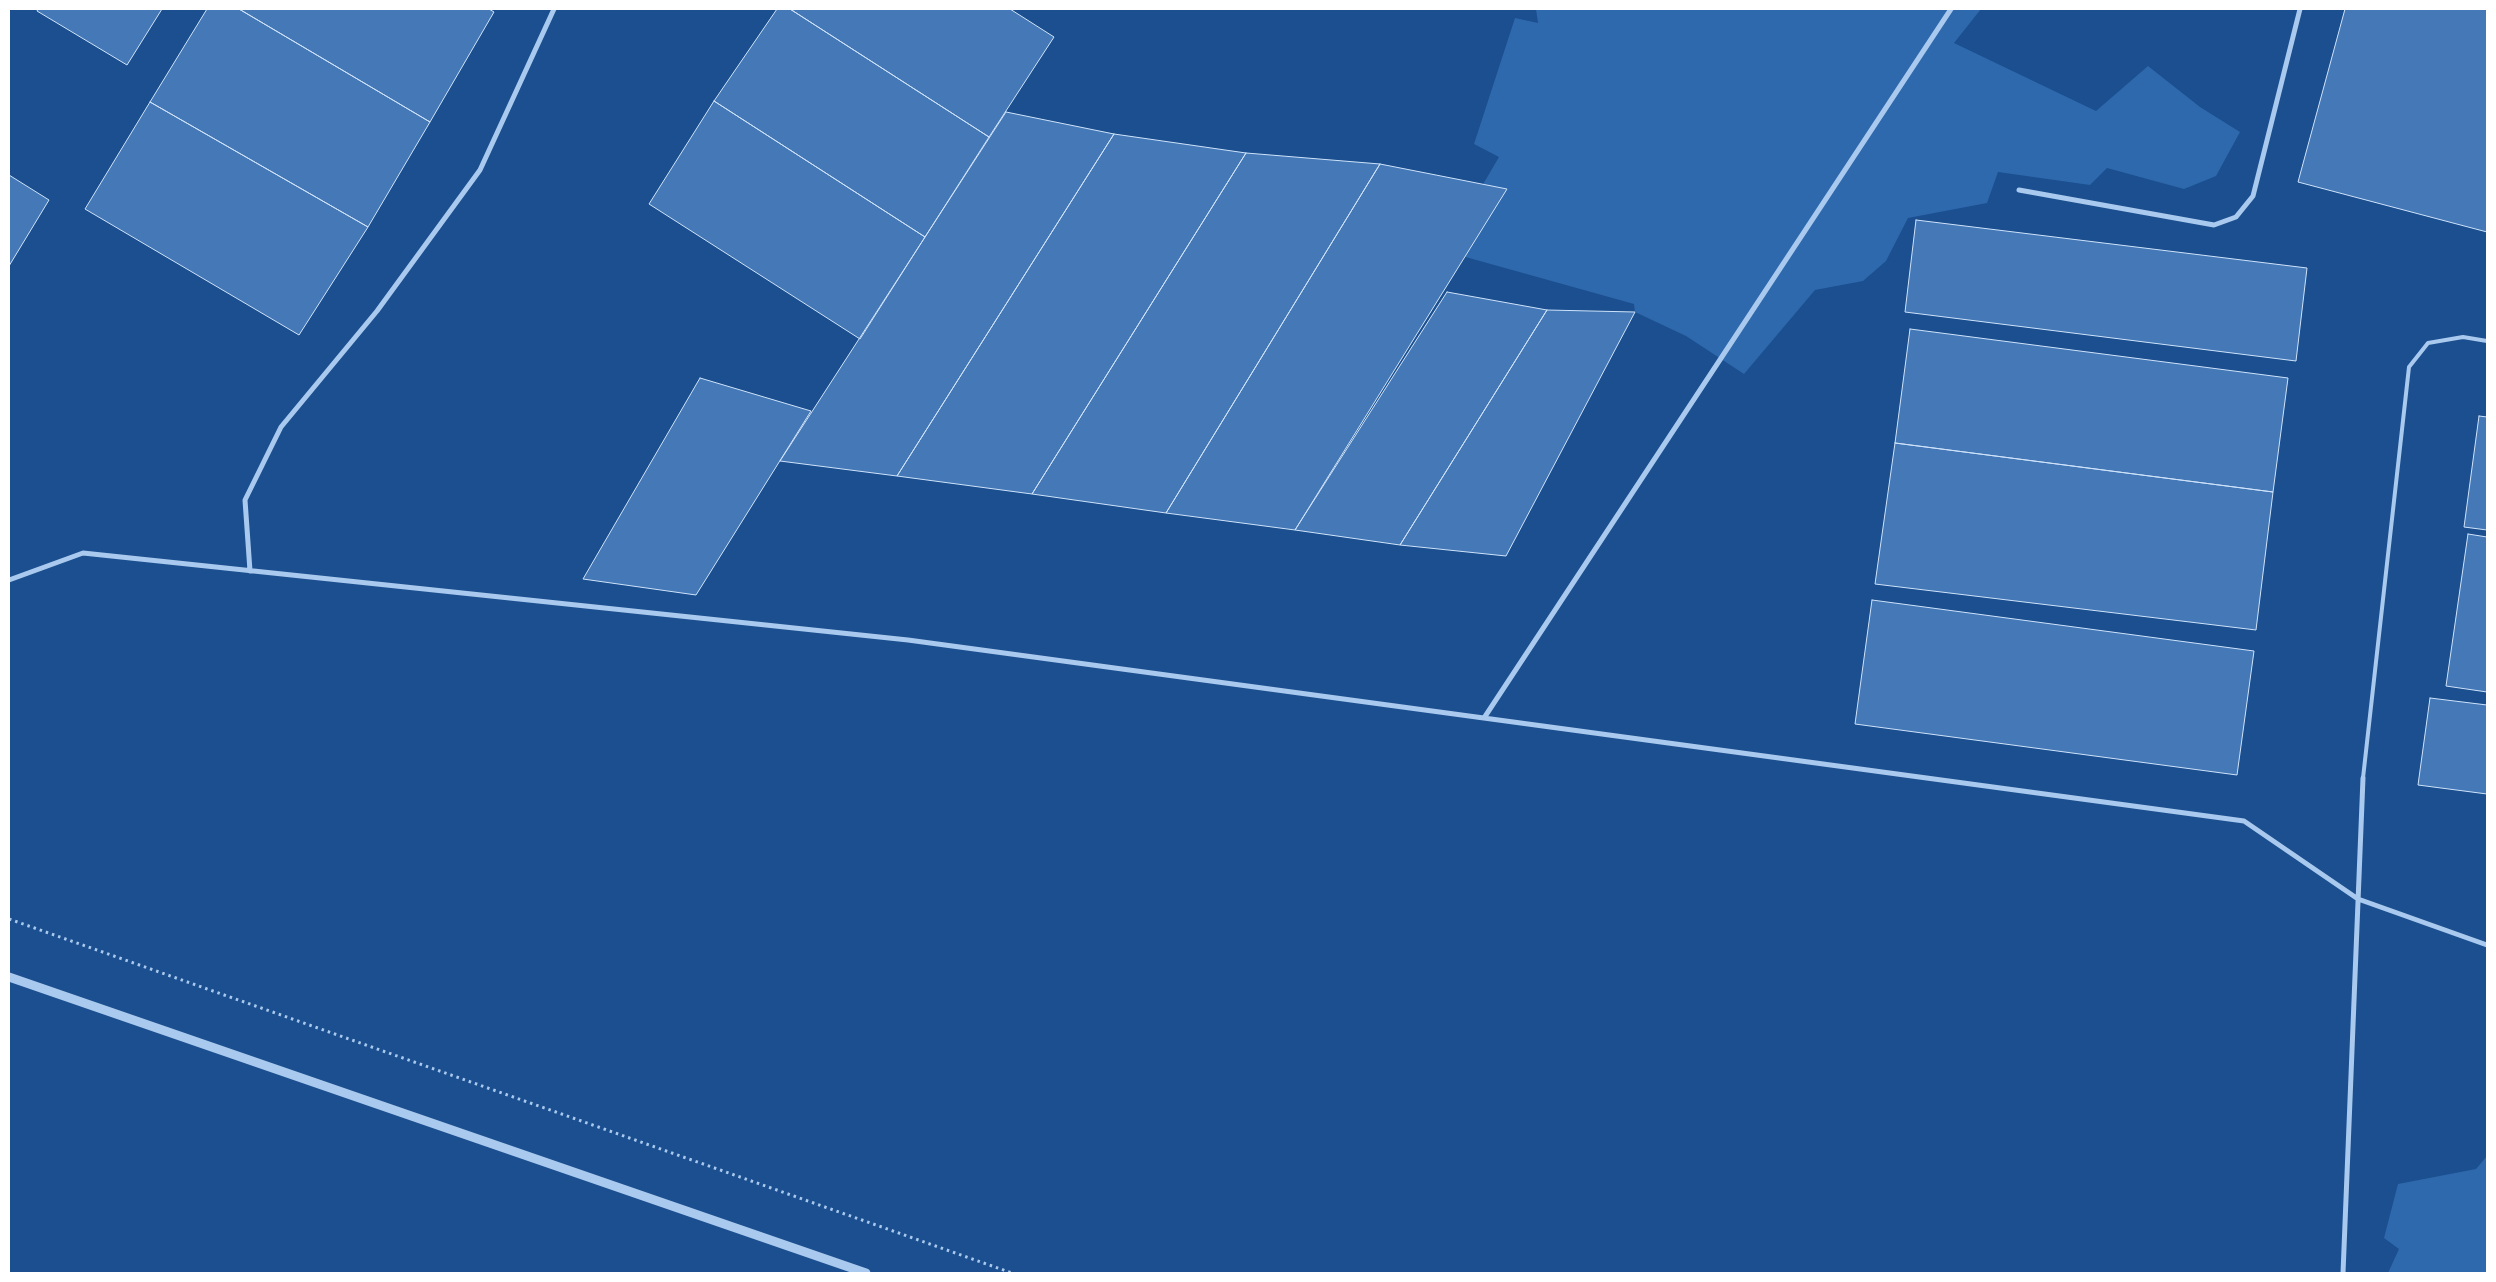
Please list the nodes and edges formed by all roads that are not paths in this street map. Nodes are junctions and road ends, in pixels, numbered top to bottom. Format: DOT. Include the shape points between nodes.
graph roads {
  1 [pos="554,9"];
  2 [pos="1951,9"];
  3 [pos="2300,9"];
  4 [pos="2019,190"];
  5 [pos="2487,341"];
  6 [pos="250,571"];
  7 [pos="9,580"];
  8 [pos="1484,718"];
  9 [pos="2363,778"];
  10 [pos="2358,899"];
  11 [pos="2487,945"];
  12 [pos="9,977"];
  13 [pos="866,1273"];
  14 [pos="2343,1273"];
  1 -- 6 [label="street" via="480,170 377,311 282,427 245,500"];
  2 -- 8 [label="street"];
  3 -- 4 [label="street" via="2253,196 2236,217 2214,225"];
  5 -- 9 [label="lane" via="2463,337 2428,343 2409,367"];
  6 -- 7 [label="street" via="83,553"];
  6 -- 8 [label="street" via="908,640"];
  8 -- 10 [label="street" via="2244,821"];
  9 -- 10 [label="street"];
  10 -- 11 [label="street"];
  10 -- 14 [label="street"];
  12 -- 13 [label="street"];
}
